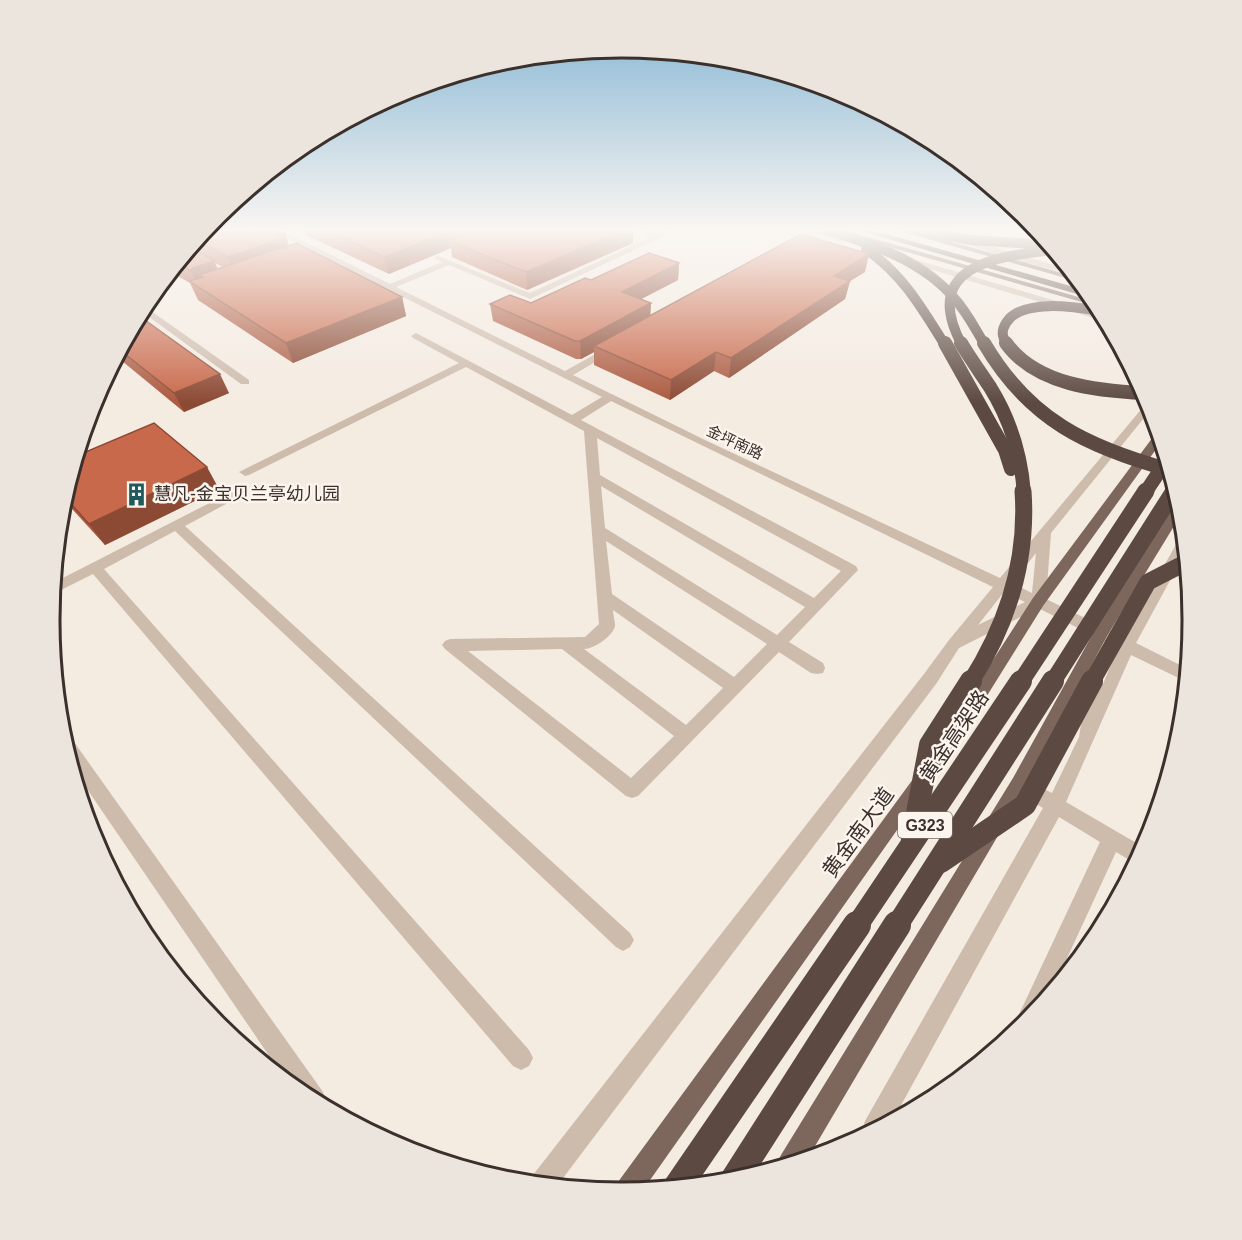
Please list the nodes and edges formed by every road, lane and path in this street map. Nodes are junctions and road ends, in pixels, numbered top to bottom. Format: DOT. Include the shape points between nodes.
graph roads {
  1 [pos="390,287"];
  2 [pos="511,287"];
  3 [pos="550,287"];
  4 [pos="908,287"];
  5 [pos="942,287"];
  6 [pos="953,287"];
  7 [pos="993,287"];
  8 [pos="1035,287"];
  9 [pos="1060,287"];
  10 [pos="1076,291"];
  11 [pos="1083,301"];
  12 [pos="1089,310"];
  13 [pos="149,315"];
  14 [pos="1092,315"];
  15 [pos="416,336"];
  16 [pos="616,346"];
  17 [pos="467,363"];
  18 [pos="565,375"];
  19 [pos="245,382"];
  20 [pos="1134,393"];
  21 [pos="610,397"];
  22 [pos="1143,412"];
  23 [pos="573,420"];
  24 [pos="590,429"];
  25 [pos="1154,443"];
  26 [pos="1161,467"];
  27 [pos="1161,469"];
  28 [pos="245,472"];
  29 [pos="595,477"];
  30 [pos="235,494"];
  31 [pos="1169,499"];
  32 [pos="1023,507"];
  33 [pos="1173,517"];
  34 [pos="176,525"];
  35 [pos="600,531"];
  36 [pos="1045,531"];
  37 [pos="1178,552"];
  38 [pos="1180,566"];
  39 [pos="95,567"];
  40 [pos="61,585"];
  41 [pos="1002,585"];
  42 [pos="1158,586"];
  43 [pos="606,598"];
  44 [pos="1038,602"];
  45 [pos="815,606"];
  46 [pos="1101,632"];
  47 [pos="778,643"];
  48 [pos="566,644"];
  49 [pos="954,644"];
  50 [pos="1127,645"];
  51 [pos="818,668"];
  52 [pos="1180,672"];
  53 [pos="735,687"];
  54 [pos="686,735"];
  55 [pos="1088,737"];
  56 [pos="78,762"];
  57 [pos="1019,784"];
  58 [pos="1056,804"];
  59 [pos="1112,838"];
  60 [pos="910,848"];
  61 [pos="1133,851"];
  62 [pos="934,866"];
  63 [pos="623,940"];
  64 [pos="1040,994"];
  65 [pos="521,1059"];
  66 [pos="299,1080"];
  67 [pos="881,1117"];
  68 [pos="796,1153"];
  69 [pos="741,1168"];
  70 [pos="547,1177"];
  71 [pos="684,1178"];
  72 [pos="634,1181"];
  1 -- 18 [label="street, 金坪南路"];
  2 -- 3 [label="street" via="530,296"];
  4 -- 32 [label="highway, bridge" via="1005,450"];
  5 -- 26 [label="highway, bridge" via="966,313 1001,372 1024,398 1062,428 1099,447"];
  6 -- 32 [label="highway, bridge" via="947,304 951,325 997,398 1013,436 1022,470"];
  7 -- 14 [label="street"];
  8 -- 11 [label="main road"];
  9 -- 10 [label="highway"];
  12 -- 20 [label="highway, bridge" via="1031,308 1012,315 1004,325 1002,337 1027,364 1050,375 1080,385"];
  13 -- 19 [label="street"];
  15 -- 17 [label="street"];
  16 -- 18 [label="street"];
  17 -- 23 [label="street"];
  17 -- 28 [label="street"];
  18 -- 21 [label="street, 金坪南路"];
  21 -- 23 [label="street"];
  21 -- 41 [label="street, 金坪南路"];
  22 -- 36 [label="street"];
  23 -- 24 [label="street"];
  24 -- 29 [label="street"];
  24 -- 45 [label="street" via="851,570"];
  25 -- 44 [label="main road, 黄金南大道"];
  27 -- 60 [label="highway, 黄金高架路 / G323, bridge"];
  29 -- 35 [label="street"];
  29 -- 45 [label="street"];
  30 -- 34 [label="street"];
  31 -- 62 [label="highway, G323, bridge"];
  32 -- 60 [label="highway, bridge" via="1018,565 1008,608 986,658 931,744"];
  33 -- 46 [label="main road"];
  34 -- 39 [label="street"];
  34 -- 63 [label="street"];
  35 -- 43 [label="street"];
  35 -- 47 [label="street"];
  36 -- 41 [label="street"];
  36 -- 44 [label="street"];
  37 -- 42 [label="street"];
  38 -- 62 [label="highway, bridge" via="1148,582 1025,805"];
  39 -- 40 [label="street"];
  39 -- 65 [label="street"];
  41 -- 44 [label="street, 金坪南路"];
  41 -- 49 [label="street"];
  42 -- 46 [label="street"];
  42 -- 50 [label="street"];
  43 -- 48 [label="street" via="607,626 589,643"];
  43 -- 53 [label="street"];
  44 -- 46 [label="street, 金坪南路"];
  44 -- 49 [label="street"];
  44 -- 72 [label="main road, 黄金南大道" via="944,750"];
  45 -- 47 [label="street"];
  46 -- 50 [label="street, 金坪南路"];
  46 -- 55 [label="street"];
  46 -- 57 [label="main road"];
  47 -- 51 [label="street"];
  47 -- 53 [label="street"];
  48 -- 54 [label="street"];
  48 -- 54 [label="street" via="450,645 632,790"];
  49 -- 70 [label="street"];
  50 -- 52 [label="street, 金坪南路"];
  50 -- 55 [label="street"];
  53 -- 54 [label="street"];
  55 -- 58 [label="street"];
  56 -- 66 [label="street"];
  57 -- 58 [label="street"];
  57 -- 68 [label="main road"];
  58 -- 59 [label="street"];
  58 -- 67 [label="street"];
  59 -- 61 [label="street"];
  59 -- 64 [label="street"];
  60 -- 71 [label="highway, 黄金高架路 / G323, bridge"];
  62 -- 69 [label="highway, G323, bridge"];
}
